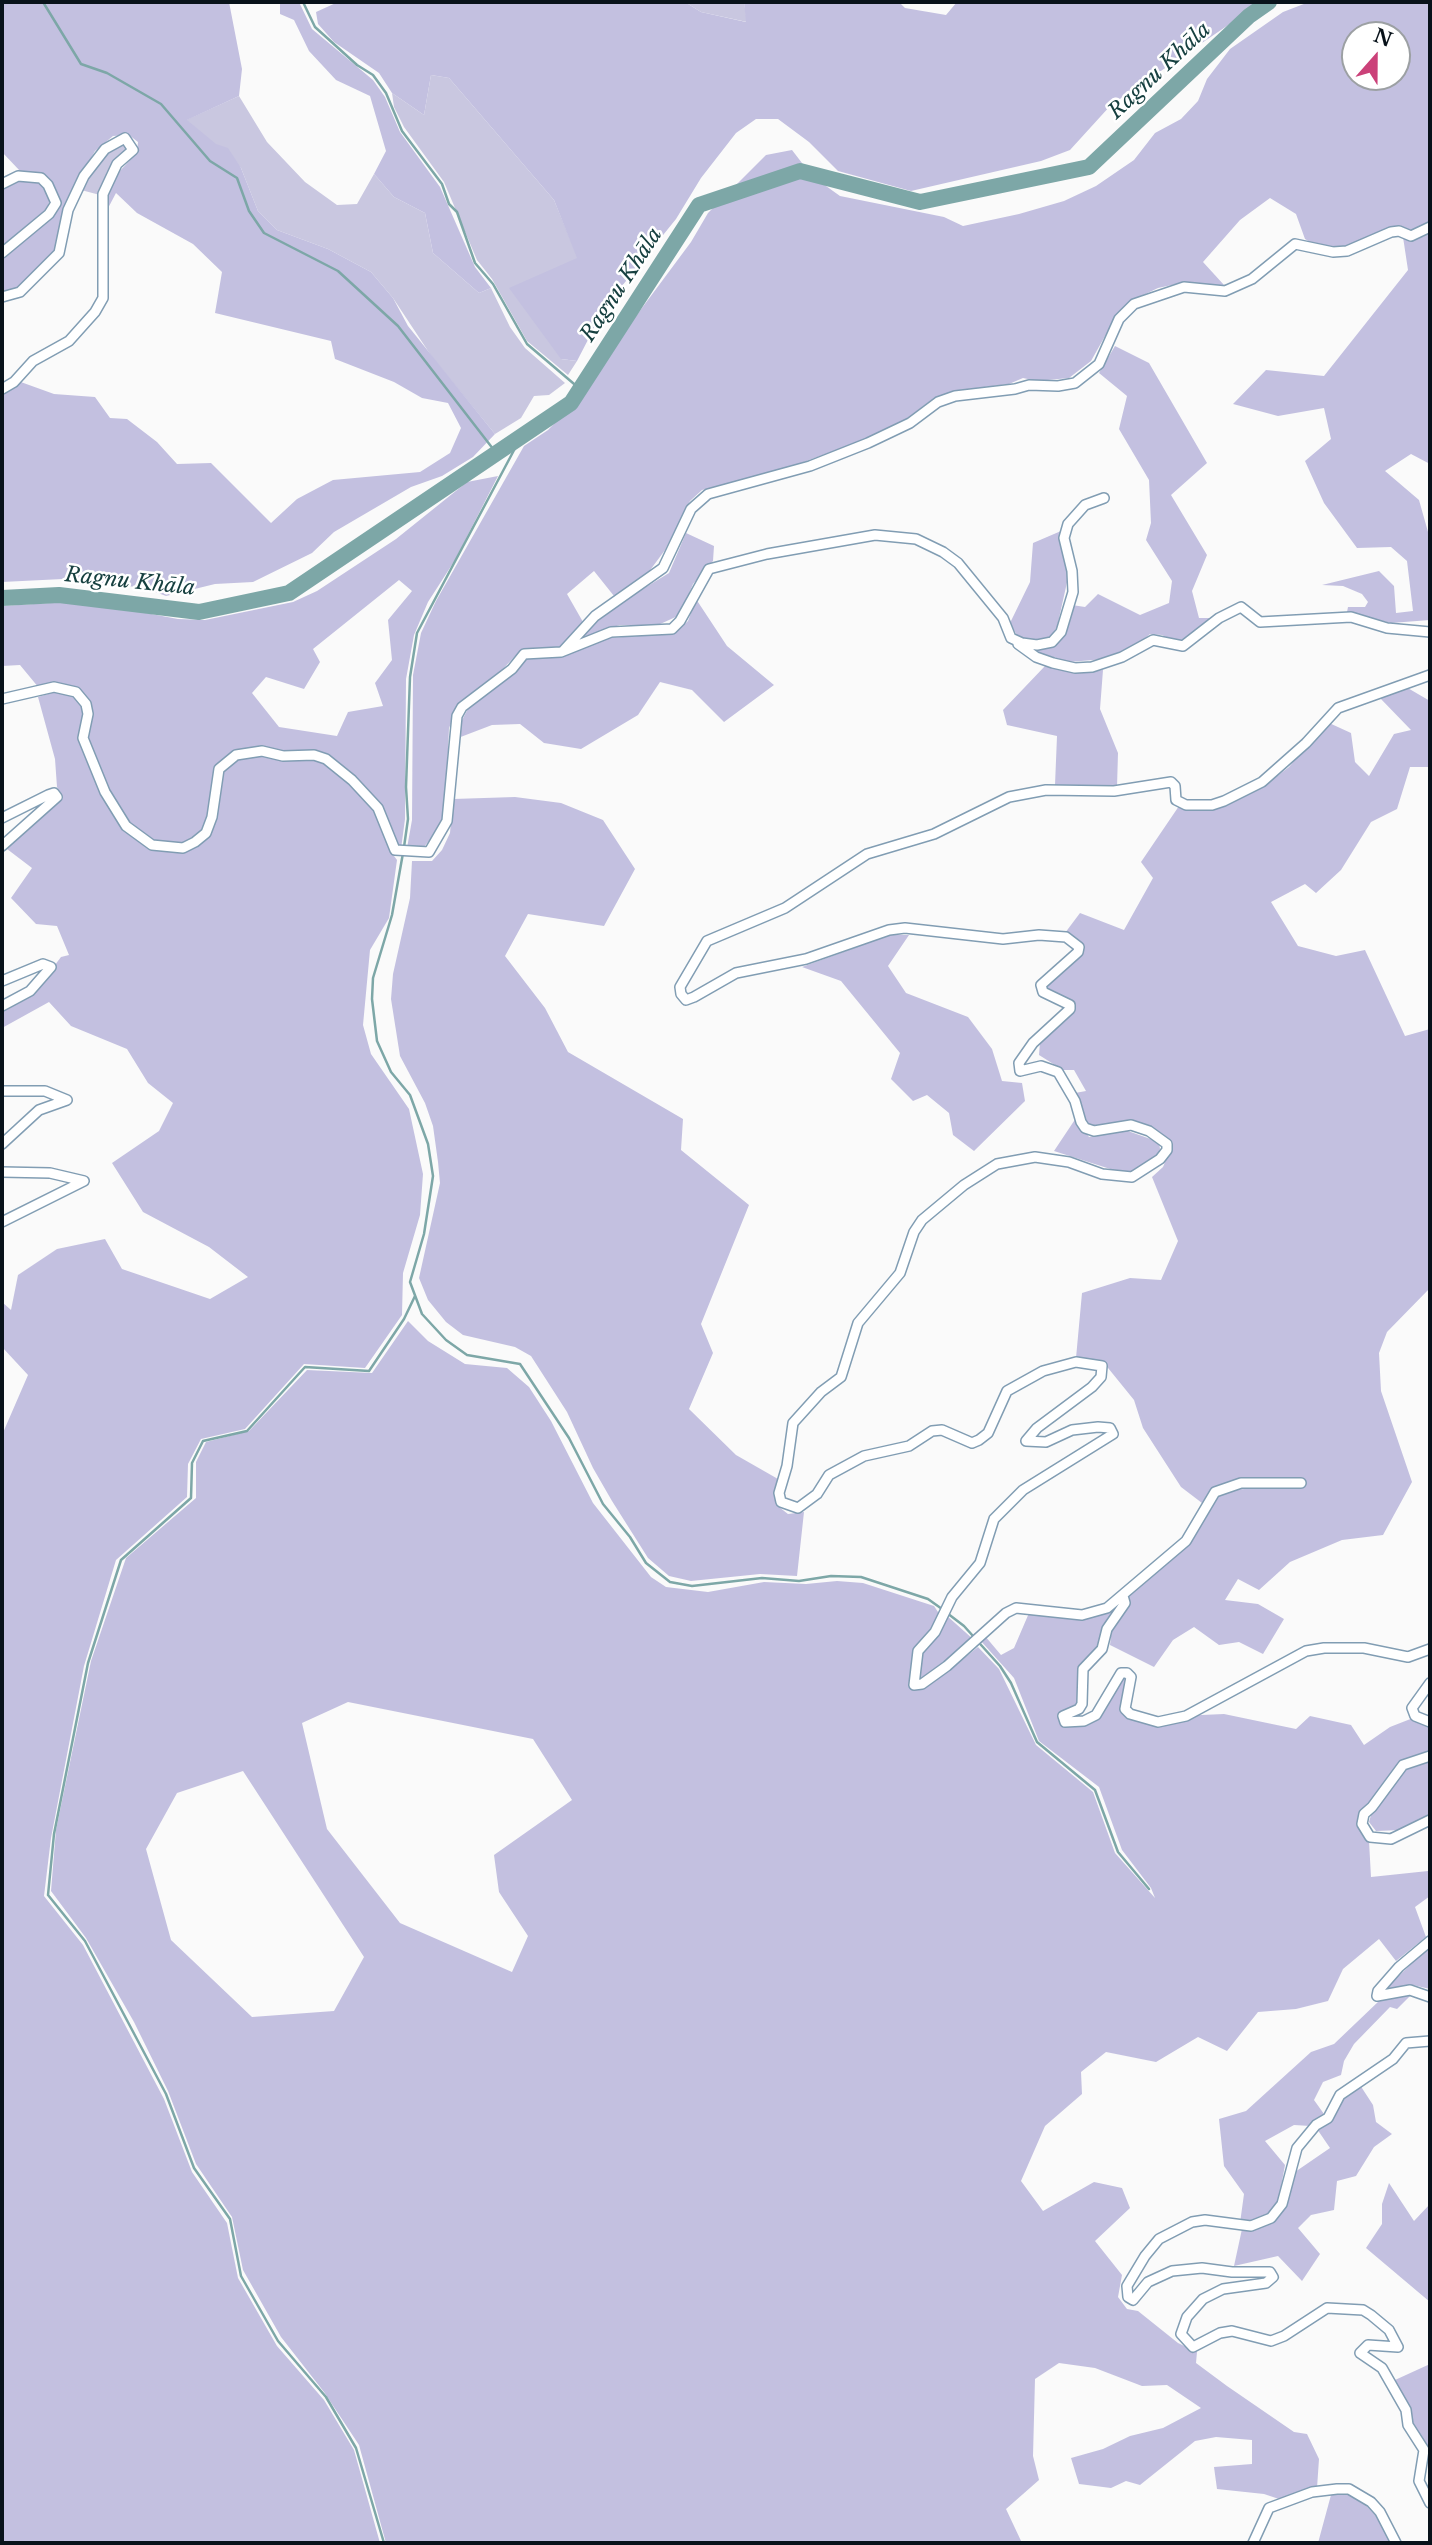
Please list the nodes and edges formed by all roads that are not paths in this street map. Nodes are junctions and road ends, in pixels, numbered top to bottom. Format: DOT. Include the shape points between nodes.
graph roads {
  1 [pos="2,184"];
  2 [pos="1430,228"];
  3 [pos="2,253"];
  4 [pos="2,297"];
  5 [pos="2,389"];
  6 [pos="1104,498"];
  7 [pos="1430,632"];
  8 [pos="1011,638"];
  9 [pos="561,652"];
  10 [pos="1430,675"];
  11 [pos="2,699"];
  12 [pos="2,818"];
  13 [pos="2,846"];
  14 [pos="2,981"];
  15 [pos="2,1006"];
  16 [pos="2,1091"];
  17 [pos="2,1144"];
  18 [pos="2,1171"];
  19 [pos="2,1222"];
  20 [pos="1301,1483"];
  21 [pos="1123,1596"];
  22 [pos="1430,1649"];
  23 [pos="1430,1683"];
  24 [pos="1430,1722"];
  25 [pos="1430,1755"];
  26 [pos="1430,1820"];
  27 [pos="1430,1941"];
  28 [pos="1430,1997"];
  29 [pos="1430,2041"];
  30 [pos="1430,2503"];
  31 [pos="1253,2543"];
  32 [pos="1396,2543"];
  1 -- 3 [label="street" via="18,176 41,178 56,203"];
  2 -- 9 [label="street" via="1411,236 1391,232 1347,251 1295,244 1252,279 1225,291 1184,287 1134,304 1119,319 1098,364 1075,383 956,396 938,402 910,423 810,466 708,494 691,509 663,568 595,616"];
  4 -- 5 [label="street" via="20,292 59,253 68,210 84,176 105,149 125,138 133,150 117,164 103,194 103,298 69,341 33,361"];
  6 -- 8 [label="street" via="1085,505 1068,524 1064,538 1073,593 1061,632 1052,642 1037,645"];
  7 -- 8 [label="street" via="1398,630 1350,617 1260,622 1241,607 1183,646 1153,640 1109,662 1075,668 1036,657"];
  8 -- 9 [label="street" via="1003,618 943,552 915,539 875,535 717,565 703,576 672,629 611,632"];
  9 -- 11 [label="street" via="524,654 504,676 462,707 453,741 447,821 429,852 395,850 378,808 327,759 262,751 236,755 219,769 206,833 183,848 152,845 126,826 105,792 83,738 86,704 76,692 54,687"];
  10 -- 21 [label="street" via="1338,708 1262,782 1212,805 1186,805 1176,800 1171,782 1114,791 1046,790 1009,797 934,834 867,854 773,914 707,941 680,987 686,999 694,998 736,973 806,959 874,933 905,928 1003,939 1054,935 1079,947 1041,985 1043,992 1070,1009 1033,1043 1019,1063 1020,1071 1041,1066 1058,1072 1085,1128 1094,1131 1131,1125 1161,1138 1167,1150 1132,1177 1102,1174 1054,1158 1006,1161 964,1185 922,1220 900,1273 858,1323 841,1377 793,1423 779,1493 781,1502 798,1508 841,1467 863,1456 909,1446 932,1431 942,1430 972,1443 988,1433 1007,1391 1060,1364 1096,1363 1102,1366 1101,1377 1037,1427 1026,1441 1046,1442 1072,1430 1098,1427 1110,1428 1113,1434 1023,1490 994,1519 980,1563 918,1651 914,1685 947,1666 1016,1608 1082,1615 1107,1608"];
  12 -- 13 [label="street" via="48,795 57,797"];
  14 -- 15 [label="street" via="43,964 51,967 30,991"];
  16 -- 17 [label="street" via="45,1091 67,1100 33,1114"];
  18 -- 19 [label="street" via="50,1173 84,1181"];
  20 -- 21 [label="street" via="1241,1483 1215,1492 1186,1541"];
  21 -- 22 [label="street" via="1125,1603 1107,1629 1102,1649 1083,1670 1082,1704 1063,1716 1065,1722 1096,1715 1121,1673 1131,1677 1125,1709 1158,1722 1186,1716 1306,1651 1364,1648 1408,1657"];
  23 -- 24 [label="street" via="1412,1708 1415,1716"];
  25 -- 26 [label="street" via="1403,1765 1364,1814 1362,1824 1370,1836 1391,1839"];
  27 -- 28 [label="street" via="1399,1967 1377,1996 1410,1990"];
  29 -- 30 [label="street" via="1406,2043 1393,2059 1340,2095 1328,2118 1297,2148 1282,2204 1271,2218 1251,2226 1192,2222 1159,2239 1127,2286 1133,2300 1148,2282 1172,2270 1202,2267 1270,2272 1273,2277 1266,2283 1223,2289 1203,2299 1187,2317 1181,2334 1193,2347 1233,2331 1271,2341 1327,2308 1363,2310 1371,2315 1390,2330 1398,2347 1368,2345 1360,2353 1382,2368 1406,2410 1408,2425 1424,2450 1419,2481"];
  31 -- 32 [label="street" via="1269,2508 1337,2488 1349,2489 1371,2502"];
}
